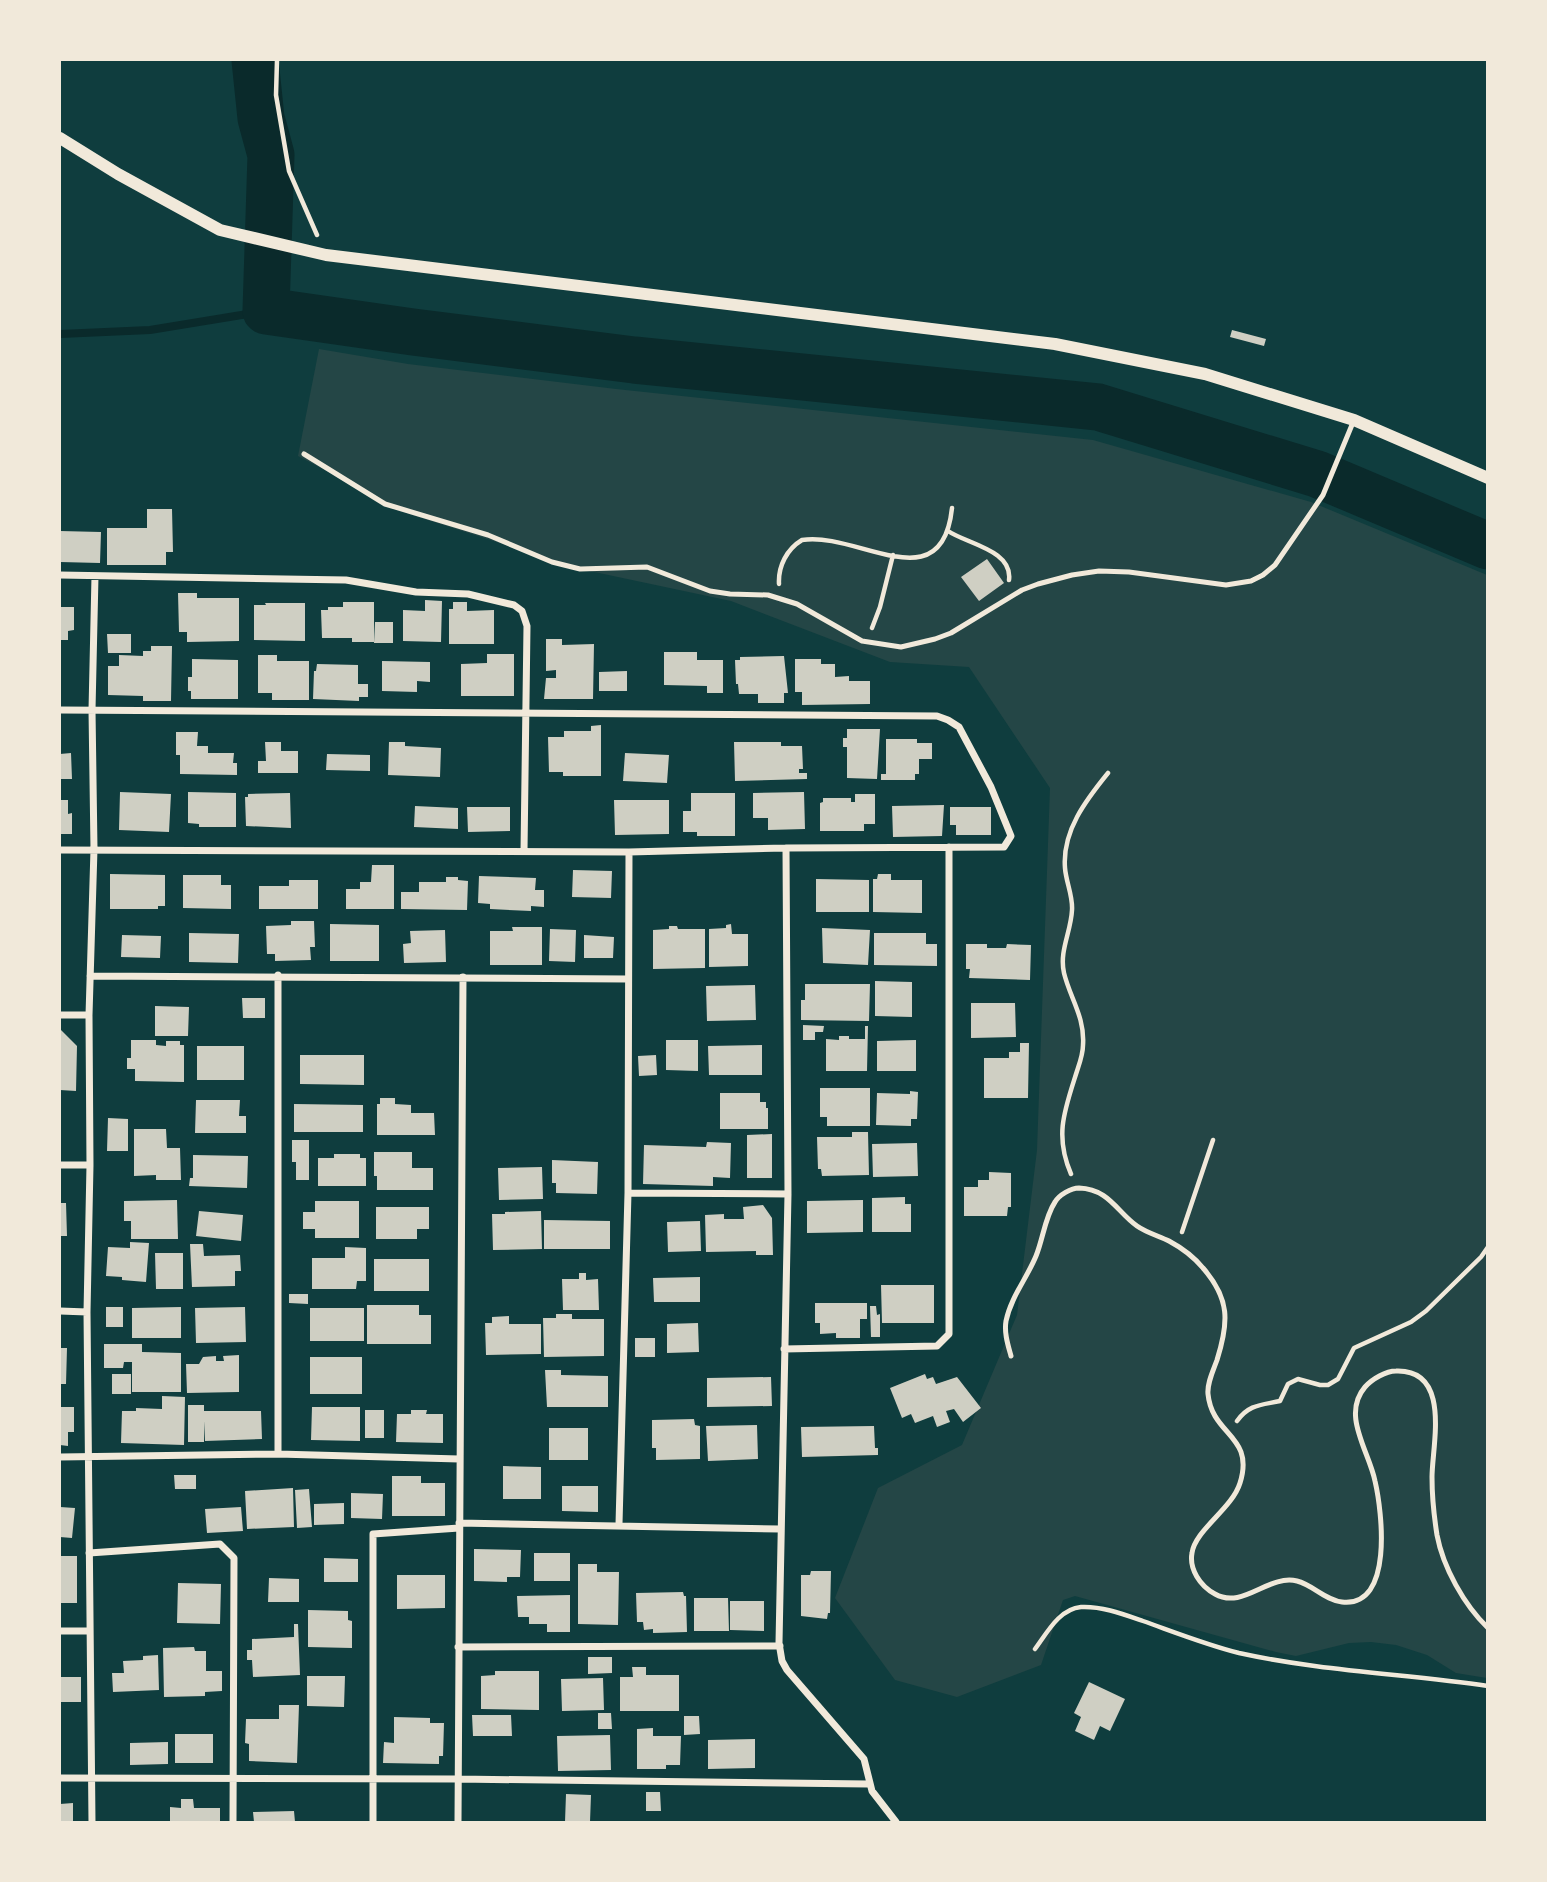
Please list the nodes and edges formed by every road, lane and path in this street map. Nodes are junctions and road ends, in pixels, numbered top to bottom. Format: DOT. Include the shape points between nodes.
graph roads {
  1 [pos="277,60"];
  2 [pos="60,138"];
  3 [pos="326,255"];
  4 [pos="1354,420"];
  5 [pos="304,454"];
  6 [pos="1488,478"];
  7 [pos="952,508"];
  8 [pos="948,531"];
  9 [pos="892,555"];
  10 [pos="60,575"];
  11 [pos="95,576"];
  12 [pos="779,598"];
  13 [pos="992,609"];
  14 [pos="867,642"];
  15 [pos="60,710"];
  16 [pos="92,710"];
  17 [pos="526,714"];
  18 [pos="1108,773"];
  19 [pos="949,847"];
  20 [pos="786,848"];
  21 [pos="94,849"];
  22 [pos="60,850"];
  23 [pos="524,851"];
  24 [pos="629,852"];
  25 [pos="278,975"];
  26 [pos="90,976"];
  27 [pos="463,977"];
  28 [pos="627,979"];
  29 [pos="60,1014"];
  30 [pos="89,1015"];
  31 [pos="1213,1140"];
  32 [pos="60,1165"];
  33 [pos="90,1165"];
  34 [pos="1077,1188"];
  35 [pos="628,1193"];
  36 [pos="788,1194"];
  37 [pos="1177,1246"];
  38 [pos="1488,1247"];
  39 [pos="60,1311"];
  40 [pos="87,1311"];
  41 [pos="784,1349"];
  42 [pos="1011,1356"];
  43 [pos="1230,1435"];
  44 [pos="278,1454"];
  45 [pos="89,1456"];
  46 [pos="60,1457"];
  47 [pos="459,1458"];
  48 [pos="619,1524"];
  49 [pos="459,1526"];
  50 [pos="780,1529"];
  51 [pos="89,1553"];
  52 [pos="1488,1628"];
  53 [pos="60,1631"];
  54 [pos="90,1631"];
  55 [pos="780,1646"];
  56 [pos="458,1647"];
  57 [pos="1035,1649"];
  58 [pos="1488,1686"];
  59 [pos="60,1778"];
  60 [pos="93,1778"];
  61 [pos="234,1778"];
  62 [pos="374,1779"];
  63 [pos="458,1779"];
  64 [pos="868,1784"];
  65 [pos="92,1822"];
  66 [pos="233,1822"];
  67 [pos="373,1822"];
  68 [pos="458,1822"];
  69 [pos="896,1822"];
  1 -- 3 [label="path" via="276,95 289,172"];
  2 -- 3 [label="street" via="220,230"];
  3 -- 4 [label="street" via="1055,344 1205,374"];
  4 -- 6 [label="street"];
  4 -- 13 [label="lane" via="1323,495 1275,565 1263,575 1226,585 1099,571 1038,584"];
  5 -- 12 [label="lane" via="385,504 488,535 559,564 589,570 647,567 710,591"];
  7 -- 8 [label="path"];
  8 -- 9 [label="path" via="941,545 928,555"];
  8 -- 13 [label="path" via="1006,564 1009,580 991,601"];
  9 -- 12 [label="path" via="836,540 802,540 785,557"];
  9 -- 14 [label="path"];
  10 -- 11 [label="street"];
  11 -- 16 [label="street"];
  11 -- 17 [label="street" via="345,580 416,592 468,594 514,605 522,611 527,626"];
  12 -- 14 [label="lane"];
  13 -- 14 [label="lane" via="935,639 901,647"];
  15 -- 16 [label="street"];
  16 -- 17 [label="street"];
  16 -- 21 [label="street"];
  17 -- 19 [label="street" via="937,716 959,727 1011,836 1004,847"];
  17 -- 23 [label="street"];
  18 -- 34 [label="path" via="1079,811 1065,858 1073,908 1063,962 1082,1024 1083,1048 1061,1130 1065,1158"];
  19 -- 20 [label="street"];
  19 -- 41 [label="street" via="949,1334 937,1346"];
  20 -- 24 [label="street"];
  20 -- 36 [label="street"];
  21 -- 22 [label="street"];
  21 -- 23 [label="street"];
  21 -- 26 [label="street"];
  23 -- 24 [label="street"];
  24 -- 28 [label="street"];
  25 -- 26 [label="street"];
  25 -- 27 [label="street"];
  25 -- 44 [label="street"];
  26 -- 30 [label="street"];
  27 -- 28 [label="street"];
  27 -- 47 [label="street"];
  28 -- 35 [label="street"];
  29 -- 30 [label="street"];
  30 -- 33 [label="street"];
  31 -- 37 [label="path"];
  32 -- 33 [label="street"];
  33 -- 40 [label="street"];
  34 -- 37 [label="lane" via="1106,1196 1141,1229"];
  34 -- 42 [label="lane" via="1055,1201 1013,1302 1005,1328"];
  35 -- 36 [label="street"];
  35 -- 48 [label="street"];
  36 -- 41 [label="street"];
  37 -- 43 [label="lane" via="1210,1275 1227,1308 1208,1391 1216,1420"];
  38 -- 43 [label="path" via="1426,1311 1354,1348 1338,1379 1328,1385 1298,1379 1288,1384 1280,1401 1257,1404 1244,1412"];
  39 -- 40 [label="street"];
  40 -- 45 [label="street"];
  41 -- 50 [label="street"];
  43 -- 52 [label="lane" via="1242,1449 1242,1478 1231,1501 1194,1546 1193,1571 1216,1595 1229,1598 1275,1581 1294,1580 1325,1597 1353,1602 1376,1583 1381,1546 1375,1479 1356,1420 1359,1395 1369,1382 1394,1371 1421,1378 1429,1388 1436,1420 1432,1474 1437,1535 1448,1570"];
  44 -- 45 [label="street"];
  44 -- 47 [label="street"];
  45 -- 46 [label="street"];
  45 -- 51 [label="street"];
  47 -- 49 [label="street"];
  48 -- 49 [label="street"];
  48 -- 50 [label="street"];
  49 -- 56 [label="street"];
  49 -- 62 [label="street" via="373,1534"];
  50 -- 55 [label="street"];
  51 -- 54 [label="street"];
  51 -- 61 [label="street" via="220,1544 234,1558"];
  53 -- 54 [label="street"];
  54 -- 60 [label="street"];
  55 -- 56 [label="street"];
  55 -- 64 [label="street" via="787,1670 864,1759"];
  56 -- 63 [label="street"];
  57 -- 58 [label="path" via="1063,1614 1091,1607 1237,1652 1356,1672"];
  59 -- 60 [label="street"];
  60 -- 61 [label="street"];
  60 -- 65 [label="street"];
  61 -- 62 [label="street"];
  61 -- 66 [label="street"];
  62 -- 63 [label="street"];
  62 -- 67 [label="street"];
  63 -- 64 [label="street"];
  63 -- 68 [label="street"];
  64 -- 69 [label="street"];
}
